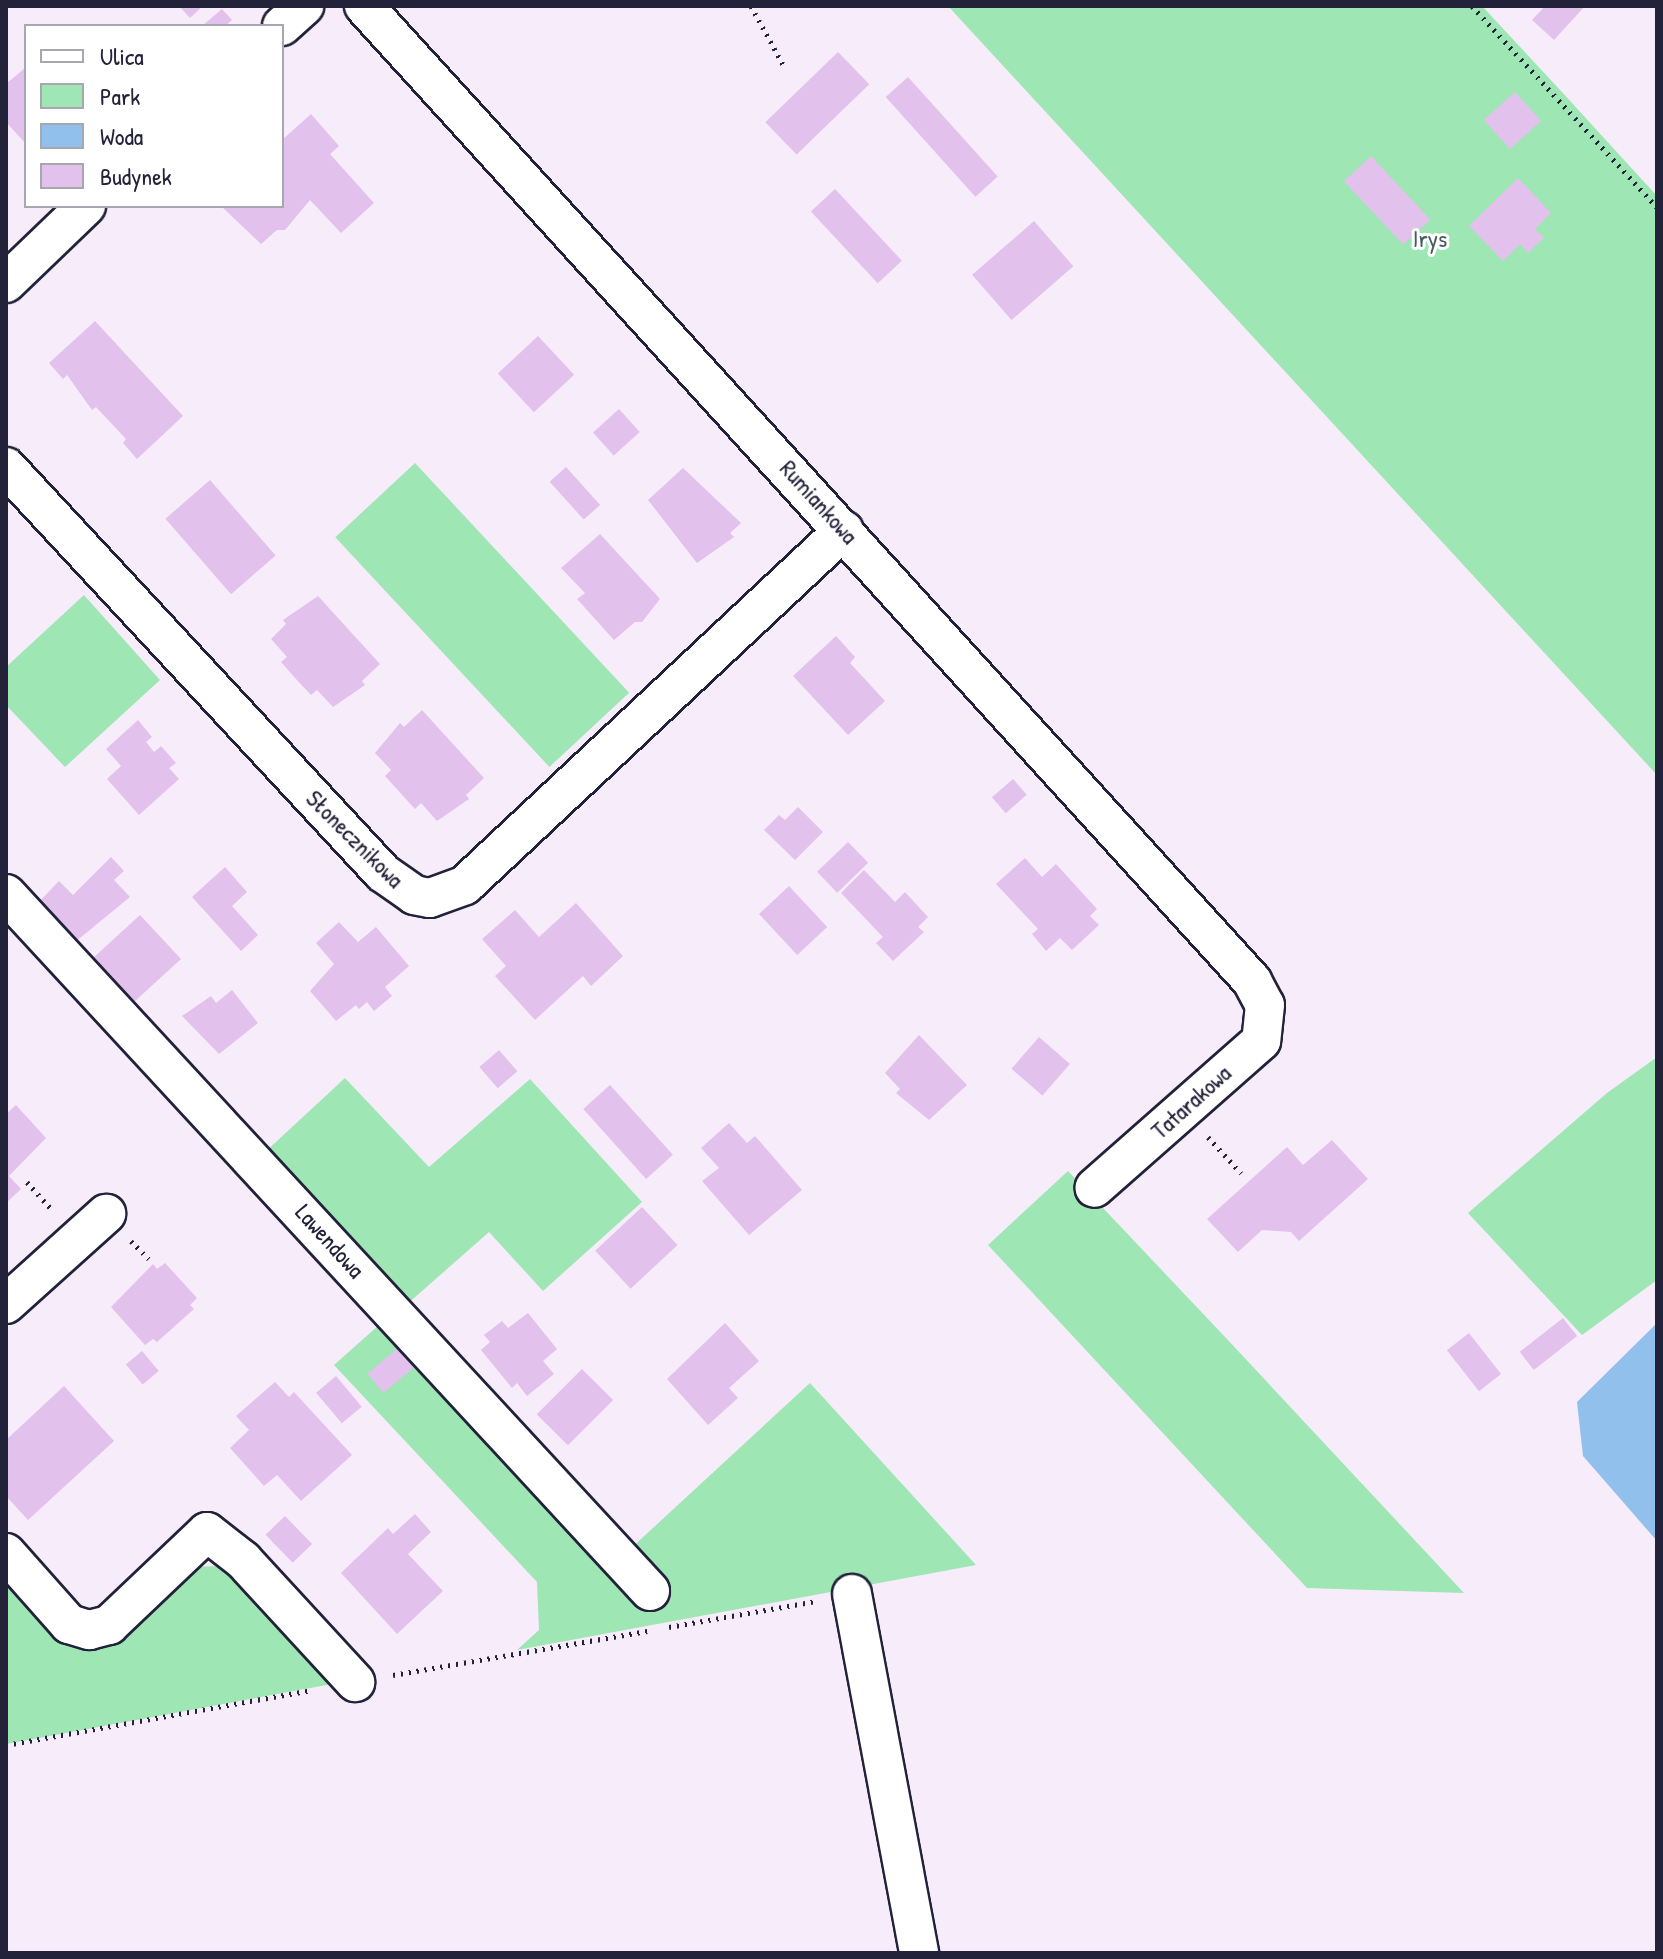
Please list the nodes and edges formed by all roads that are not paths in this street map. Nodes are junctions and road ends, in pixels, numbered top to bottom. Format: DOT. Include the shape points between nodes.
graph roads {
  1 [pos="304,6"];
  2 [pos="364,6"];
  3 [pos="284,24"];
  4 [pos="84,208"];
  5 [pos="6,283"];
  6 [pos="6,467"];
  7 [pos="844,530"];
  8 [pos="6,894"];
  9 [pos="1265,1005"];
  10 [pos="1094,1188"];
  11 [pos="106,1214"];
  12 [pos="6,1304"];
  13 [pos="6,1553"];
  14 [pos="650,1591"];
  15 [pos="852,1594"];
  16 [pos="355,1682"];
  17 [pos="919,1953"];
  1 -- 3 [label="street"];
  2 -- 7 [label="street, Rumiankowa"];
  4 -- 5 [label="street"];
  6 -- 7 [label="street, Słonecznikowa" via="383,873 414,895 430,898 465,885"];
  7 -- 9 [label="street, Rumiankowa" via="1237,960"];
  8 -- 14 [label="street, Lawendowa"];
  9 -- 10 [label="street, Tatarakowa" via="1261,1041"];
  11 -- 12 [label="street"];
  13 -- 16 [label="street" via="69,1624 89,1630 109,1625 207,1532 243,1560"];
  15 -- 17 [label="street"];
}
